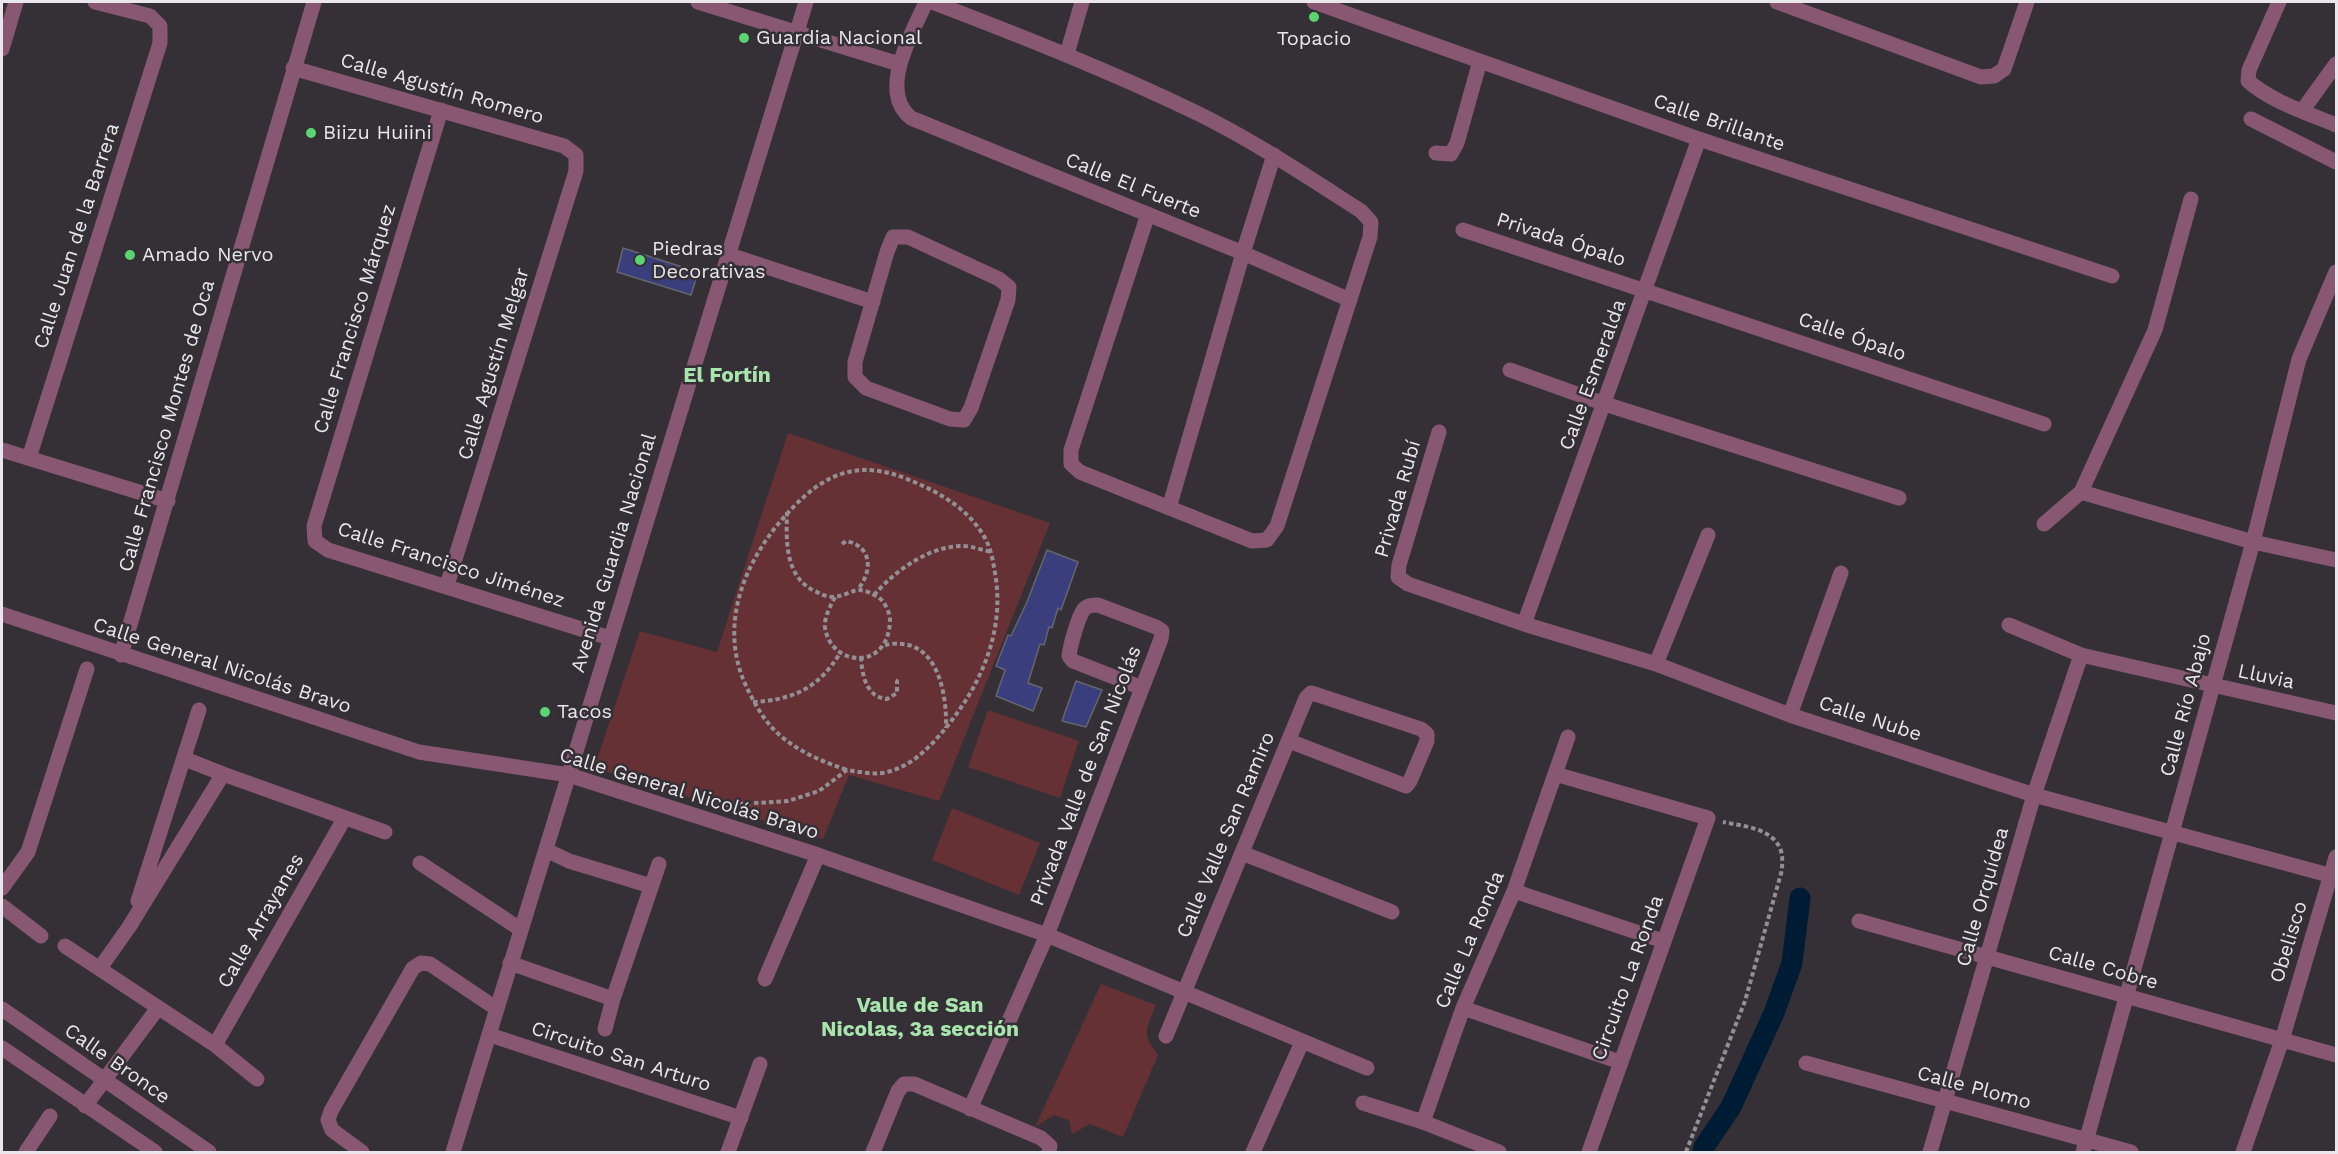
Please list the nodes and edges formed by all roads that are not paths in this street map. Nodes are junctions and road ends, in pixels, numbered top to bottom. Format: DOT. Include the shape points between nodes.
graph roads {
  1 [pos="16,2"];
  2 [pos="95,2"];
  3 [pos="314,2"];
  4 [pos="698,2"];
  5 [pos="806,2"];
  6 [pos="926,2"];
  7 [pos="932,2"];
  8 [pos="1082,2"];
  9 [pos="1314,2"];
  10 [pos="1777,2"];
  11 [pos="2027,2"];
  12 [pos="2279,2"];
  13 [pos="1354,9"];
  14 [pos="798,32"];
  15 [pos="2,49"];
  16 [pos="1067,54"];
  17 [pos="1480,61"];
  18 [pos="899,64"];
  19 [pos="2337,64"];
  20 [pos="293,68"];
  21 [pos="441,110"];
  22 [pos="2302,111"];
  23 [pos="2250,119"];
  24 [pos="2337,125"];
  25 [pos="1699,139"];
  26 [pos="1436,153"];
  27 [pos="576,155"];
  28 [pos="1274,155"];
  29 [pos="2337,162"];
  30 [pos="2191,199"];
  31 [pos="1148,214"];
  32 [pos="1463,230"];
  33 [pos="1243,253"];
  34 [pos="727,254"];
  35 [pos="2337,272"];
  36 [pos="2112,276"];
  37 [pos="1646,290"];
  38 [pos="1350,300"];
  39 [pos="873,302"];
  40 [pos="1510,370"];
  41 [pos="1605,404"];
  42 [pos="2043,424"];
  43 [pos="1439,432"];
  44 [pos="2,450"];
  45 [pos="29,458"];
  46 [pos="2081,492"];
  47 [pos="1899,498"];
  48 [pos="168,501"];
  49 [pos="1169,508"];
  50 [pos="2044,524"];
  51 [pos="1708,535"];
  52 [pos="315,541"];
  53 [pos="2253,542"];
  54 [pos="2337,560"];
  55 [pos="1840,573"];
  56 [pos="1398,577"];
  57 [pos="447,585"];
  58 [pos="2,614"];
  59 [pos="1524,624"];
  60 [pos="2009,625"];
  61 [pos="610,638"];
  62 [pos="121,655"];
  63 [pos="2081,655"];
  64 [pos="1656,664"];
  65 [pos="87,669"];
  66 [pos="2213,687"];
  67 [pos="1142,688"];
  68 [pos="199,710"];
  69 [pos="2337,713"];
  70 [pos="1790,715"];
  71 [pos="1568,737"];
  72 [pos="1289,741"];
  73 [pos="185,759"];
  74 [pos="223,774"];
  75 [pos="1555,774"];
  76 [pos="569,775"];
  77 [pos="2034,795"];
  78 [pos="344,819"];
  79 [pos="385,832"];
  80 [pos="2174,833"];
  81 [pos="546,850"];
  82 [pos="1242,853"];
  83 [pos="818,855"];
  84 [pos="2337,857"];
  85 [pos="420,862"];
  86 [pos="659,864"];
  87 [pos="2334,876"];
  88 [pos="651,886"];
  89 [pos="2,888"];
  90 [pos="1514,891"];
  91 [pos="2,906"];
  92 [pos="1392,912"];
  93 [pos="1859,921"];
  94 [pos="129,927"];
  95 [pos="520,929"];
  96 [pos="1047,935"];
  97 [pos="41,936"];
  98 [pos="1663,941"];
  99 [pos="65,946"];
  100 [pos="1987,957"];
  101 [pos="510,963"];
  102 [pos="100,968"];
  103 [pos="765,979"];
  104 [pos="1183,994"];
  105 [pos="2127,997"];
  106 [pos="613,999"];
  107 [pos="2,1008"];
  108 [pos="158,1008"];
  109 [pos="497,1008"];
  110 [pos="1463,1008"];
  111 [pos="605,1029"];
  112 [pos="490,1035"];
  113 [pos="1166,1036"];
  114 [pos="2282,1040"];
  115 [pos="1302,1042"];
  116 [pos="214,1045"];
  117 [pos="2,1048"];
  118 [pos="2337,1055"];
  119 [pos="1620,1062"];
  120 [pos="1806,1063"];
  121 [pos="760,1064"];
  122 [pos="1367,1068"];
  123 [pos="257,1079"];
  124 [pos="103,1080"];
  125 [pos="1945,1101"];
  126 [pos="1363,1103"];
  127 [pos="85,1106"];
  128 [pos="970,1109"];
  129 [pos="50,1116"];
  130 [pos="741,1118"];
  131 [pos="1423,1122"];
  132 [pos="2085,1146"];
  133 [pos="26,1152"];
  134 [pos="156,1152"];
  135 [pos="209,1152"];
  136 [pos="362,1152"];
  137 [pos="453,1152"];
  138 [pos="728,1152"];
  139 [pos="873,1152"];
  140 [pos="1049,1152"];
  141 [pos="1253,1152"];
  142 [pos="1499,1152"];
  143 [pos="1589,1152"];
  144 [pos="1930,1152"];
  145 [pos="2131,1152"];
  146 [pos="2243,1152"];
  1 -- 15 [label="street"];
  2 -- 45 [label="street, Calle Juan de la Barrera" via="150,16 160,26 160,43"];
  3 -- 20 [label="street, Calle Francisco Montes de Oca"];
  4 -- 14 [label="street"];
  5 -- 14 [label="street, Avenida Guardia Nacional"];
  6 -- 18 [label="street"];
  7 -- 16 [label="street"];
  8 -- 16 [label="street"];
  9 -- 13 [label="street, Calle Brillante"];
  10 -- 11 [label="street" via="1981,77 1994,76 2004,69"];
  12 -- 22 [label="street" via="2249,70 2248,81"];
  13 -- 17 [label="street, Calle Brillante"];
  14 -- 18 [label="street"];
  14 -- 34 [label="street, Avenida Guardia Nacional"];
  16 -- 28 [label="street" via="1198,114"];
  17 -- 25 [label="street, Calle Brillante"];
  17 -- 26 [label="street" via="1457,143 1451,154"];
  18 -- 31 [label="street, Calle El Fuerte" via="897,97 901,110 910,118"];
  19 -- 22 [label="street"];
  20 -- 21 [label="street, Calle Agustín Romero"];
  20 -- 48 [label="street, Calle Francisco Montes de Oca"];
  21 -- 27 [label="street, Calle Agustín Romero" via="564,146"];
  21 -- 52 [label="street, Calle Francisco Márquez" via="314,526"];
  22 -- 24 [label="street"];
  23 -- 29 [label="street"];
  25 -- 36 [label="street, Calle Brillante"];
  25 -- 37 [label="street, Calle Esmeralda"];
  27 -- 57 [label="street, Calle Agustín Melgar" via="576,171"];
  28 -- 33 [label="street"];
  28 -- 38 [label="street" via="1361,211 1371,222"];
  30 -- 46 [label="street" via="2156,330"];
  31 -- 33 [label="street, Calle El Fuerte"];
  31 -- 49 [label="street" via="1071,450 1071,464 1080,472"];
  32 -- 37 [label="street, Privada Ópalo"];
  33 -- 38 [label="street, Calle El Fuerte"];
  33 -- 49 [label="street"];
  34 -- 39 [label="street"];
  34 -- 61 [label="street, Avenida Guardia Nacional"];
  35 -- 53 [label="street, Calle Río Abajo" via="2300,359"];
  37 -- 41 [label="street, Calle Esmeralda"];
  37 -- 42 [label="street, Calle Ópalo"];
  38 -- 49 [label="street" via="1277,526 1267,540 1252,541"];
  39 -- 39 [label="street" via="893,237 908,237 1009,287 1008,300 964,420 950,419 866,388 855,377 855,362"];
  40 -- 41 [label="street"];
  41 -- 47 [label="street"];
  41 -- 59 [label="street, Calle Esmeralda"];
  43 -- 56 [label="street, Privada Rubí"];
  44 -- 45 [label="street"];
  45 -- 48 [label="street"];
  46 -- 50 [label="street"];
  46 -- 53 [label="street"];
  48 -- 62 [label="street, Calle Francisco Montes de Oca"];
  51 -- 64 [label="street"];
  52 -- 57 [label="street, Calle Francisco Jiménez" via="328,549"];
  53 -- 54 [label="street"];
  53 -- 66 [label="street, Calle Río Abajo"];
  55 -- 70 [label="street"];
  56 -- 59 [label="street, Calle Nube" via="1408,584"];
  57 -- 61 [label="street, Calle Francisco Jiménez"];
  58 -- 62 [label="street, Calle General Nicolás Bravo"];
  59 -- 64 [label="street, Calle Nube"];
  60 -- 63 [label="street, Lluvia"];
  61 -- 76 [label="street, Avenida Guardia Nacional"];
  62 -- 76 [label="street, Calle General Nicolás Bravo" via="419,752"];
  63 -- 66 [label="street, Lluvia"];
  63 -- 77 [label="street, Calle Orquídea"];
  64 -- 70 [label="street, Calle Nube"];
  65 -- 89 [label="street" via="28,852"];
  66 -- 69 [label="street, Lluvia"];
  66 -- 80 [label="street, Calle Río Abajo"];
  67 -- 67 [label="street, Privada Valle de San Nicolás" via="1069,656 1084,609 1098,605 1161,631"];
  67 -- 96 [label="street, Privada Valle de San Nicolás"];
  68 -- 73 [label="street"];
  70 -- 77 [label="street, Calle Nube"];
  71 -- 75 [label="street, Calle La Ronda"];
  72 -- 72 [label="street, Calle Valle San Ramiro" via="1311,693 1427,734 1406,786"];
  72 -- 82 [label="street, Calle Valle San Ramiro"];
  73 -- 74 [label="street"];
  73 -- 94 [label="street"];
  74 -- 78 [label="street"];
  74 -- 94 [label="street"];
  75 -- 90 [label="street, Calle La Ronda"];
  75 -- 98 [label="street, Circuito La Ronda" via="1708,818"];
  76 -- 81 [label="street, Avenida Guardia Nacional"];
  76 -- 83 [label="street, Calle General Nicolás Bravo"];
  77 -- 80 [label="street, Calle Nube"];
  77 -- 100 [label="street, Calle Orquídea"];
  78 -- 79 [label="street"];
  78 -- 116 [label="street, Calle Arrayanes"];
  80 -- 87 [label="street, Calle Nube"];
  80 -- 105 [label="street, Calle Río Abajo"];
  81 -- 88 [label="street"];
  81 -- 95 [label="street, Avenida Guardia Nacional"];
  82 -- 92 [label="street"];
  82 -- 104 [label="street, Calle Valle San Ramiro"];
  83 -- 96 [label="street, Calle General Nicolás Bravo"];
  83 -- 103 [label="street"];
  84 -- 87 [label="street, Obelisco"];
  85 -- 95 [label="street"];
  86 -- 88 [label="street"];
  87 -- 114 [label="street, Obelisco"];
  88 -- 106 [label="street"];
  90 -- 98 [label="street"];
  90 -- 110 [label="street, Calle La Ronda"];
  91 -- 97 [label="street"];
  93 -- 100 [label="street, Calle Cobre"];
  94 -- 102 [label="street"];
  95 -- 101 [label="street, Avenida Guardia Nacional"];
  96 -- 104 [label="street, Calle General Nicolás Bravo"];
  96 -- 128 [label="street, Privada Valle de San Nicolás"];
  98 -- 119 [label="street, Circuito La Ronda"];
  99 -- 102 [label="street"];
  100 -- 105 [label="street, Calle Cobre"];
  100 -- 125 [label="street, Calle Orquídea"];
  101 -- 106 [label="street"];
  101 -- 109 [label="street, Avenida Guardia Nacional"];
  102 -- 108 [label="street"];
  104 -- 113 [label="street, Calle Valle San Ramiro"];
  104 -- 115 [label="street, Calle General Nicolás Bravo"];
  105 -- 114 [label="street, Calle Cobre"];
  105 -- 132 [label="street, Calle Río Abajo"];
  106 -- 111 [label="street"];
  107 -- 124 [label="street, Calle Bronce"];
  108 -- 116 [label="street"];
  108 -- 124 [label="street"];
  109 -- 112 [label="street, Avenida Guardia Nacional"];
  109 -- 136 [label="street" via="430,964 421,963 413,968 327,1120 332,1130"];
  110 -- 119 [label="street"];
  110 -- 131 [label="street, Calle La Ronda"];
  112 -- 130 [label="street, Circuito San Arturo"];
  112 -- 137 [label="street, Avenida Guardia Nacional"];
  114 -- 118 [label="street, Calle Cobre"];
  114 -- 146 [label="street, Obelisco"];
  115 -- 122 [label="street, Calle General Nicolás Bravo"];
  115 -- 141 [label="street"];
  116 -- 123 [label="street"];
  117 -- 127 [label="street"];
  119 -- 143 [label="street, Circuito La Ronda"];
  120 -- 125 [label="street, Calle Plomo"];
  121 -- 130 [label="street"];
  124 -- 127 [label="street"];
  124 -- 135 [label="street, Calle Bronce"];
  125 -- 132 [label="street, Calle Plomo"];
  125 -- 144 [label="street, Calle Orquídea"];
  126 -- 131 [label="street"];
  127 -- 134 [label="street"];
  128 -- 139 [label="street" via="915,1084 904,1084"];
  128 -- 140 [label="street" via="1041,1138 1050,1146"];
  129 -- 133 [label="street"];
  130 -- 138 [label="street"];
  131 -- 142 [label="street"];
  132 -- 145 [label="street, Calle Plomo"];
}
